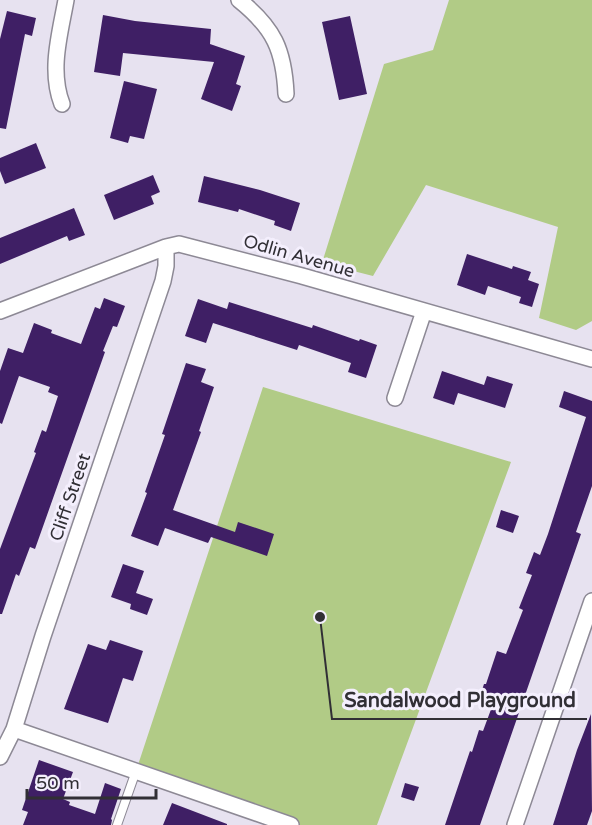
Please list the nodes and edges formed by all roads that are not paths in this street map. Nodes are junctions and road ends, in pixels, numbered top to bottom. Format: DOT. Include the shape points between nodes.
graph roads {
  1 [pos="66,0"];
  2 [pos="239,0"];
  3 [pos="286,94"];
  4 [pos="62,104"];
  5 [pos="166,247"];
  6 [pos="0,311"];
  7 [pos="424,311"];
  8 [pos="592,360"];
  9 [pos="395,398"];
  10 [pos="592,601"];
  11 [pos="14,729"];
  12 [pos="0,757"];
  13 [pos="136,771"];
  14 [pos="249,818"];
  15 [pos="117,825"];
  16 [pos="291,825"];
  17 [pos="515,825"];
  1 -- 4 [label="street" via="55,76"];
  2 -- 3 [label="street" via="256,15 277,45 285,71"];
  5 -- 6 [label="street, Odlin Avenue"];
  5 -- 7 [label="street, Odlin Avenue" via="188,245"];
  5 -- 11 [label="street, Cliff Street" via="163,281"];
  7 -- 8 [label="street, Odlin Avenue"];
  7 -- 9 [label="street"];
  10 -- 17 [label="street"];
  11 -- 12 [label="street, Cliff Street"];
  11 -- 13 [label="street"];
  13 -- 14 [label="street"];
  13 -- 15 [label="lane"];
  14 -- 16 [label="street"];
}
